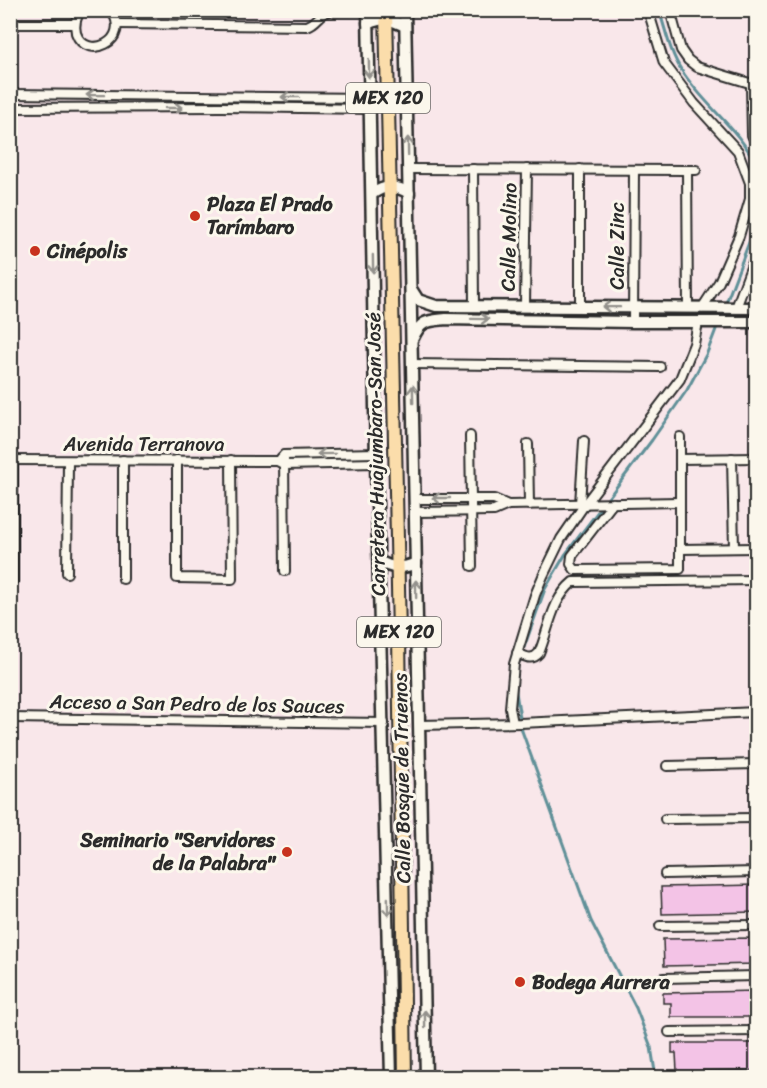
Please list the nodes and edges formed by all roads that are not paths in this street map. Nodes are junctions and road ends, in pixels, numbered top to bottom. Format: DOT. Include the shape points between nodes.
graph roads {
  1 [pos="81,10"];
  2 [pos="111,10"];
  3 [pos="350,10"];
  4 [pos="368,10"];
  5 [pos="405,10"];
  6 [pos="648,10"];
  7 [pos="670,10"];
  8 [pos="386,14"];
  9 [pos="368,23"];
  10 [pos="10,24"];
  11 [pos="75,24"];
  12 [pos="117,24"];
  13 [pos="405,26"];
  14 [pos="754,85"];
  15 [pos="10,94"];
  16 [pos="370,104"];
  17 [pos="10,108"];
  18 [pos="756,144"];
  19 [pos="408,169"];
  20 [pos="473,169"];
  21 [pos="527,169"];
  22 [pos="580,169"];
  23 [pos="634,170"];
  24 [pos="687,170"];
  25 [pos="696,170"];
  26 [pos="390,186"];
  27 [pos="372,194"];
  28 [pos="409,194"];
  29 [pos="756,254"];
  30 [pos="411,288"];
  31 [pos="446,306"];
  32 [pos="474,306"];
  33 [pos="525,306"];
  34 [pos="580,306"];
  35 [pos="633,307"];
  36 [pos="688,308"];
  37 [pos="707,308"];
  38 [pos="732,308"];
  39 [pos="756,308"];
  40 [pos="446,319"];
  41 [pos="756,321"];
  42 [pos="633,322"];
  43 [pos="703,322"];
  44 [pos="412,341"];
  45 [pos="412,364"];
  46 [pos="660,367"];
  47 [pos="470,436"];
  48 [pos="680,437"];
  49 [pos="584,441"];
  50 [pos="528,444"];
  51 [pos="281,458"];
  52 [pos="376,458"];
  53 [pos="732,458"];
  54 [pos="756,458"];
  55 [pos="680,459"];
  56 [pos="12,460"];
  57 [pos="123,460"];
  58 [pos="177,460"];
  59 [pos="231,460"];
  60 [pos="68,461"];
  61 [pos="285,465"];
  62 [pos="471,498"];
  63 [pos="415,499"];
  64 [pos="680,502"];
  65 [pos="586,503"];
  66 [pos="609,503"];
  67 [pos="508,505"];
  68 [pos="529,505"];
  69 [pos="415,512"];
  70 [pos="471,512"];
  71 [pos="734,548"];
  72 [pos="756,548"];
  73 [pos="680,549"];
  74 [pos="379,561"];
  75 [pos="416,563"];
  76 [pos="472,566"];
  77 [pos="398,568"];
  78 [pos="285,571"];
  79 [pos="67,573"];
  80 [pos="123,579"];
  81 [pos="756,580"];
  82 [pos="13,582"];
  83 [pos="399,635"];
  84 [pos="381,640"];
  85 [pos="417,641"];
  86 [pos="518,654"];
  87 [pos="756,712"];
  88 [pos="10,718"];
  89 [pos="384,723"];
  90 [pos="517,723"];
  91 [pos="419,725"];
  92 [pos="756,764"];
  93 [pos="667,766"];
  94 [pos="756,818"];
  95 [pos="665,819"];
  96 [pos="756,872"];
  97 [pos="664,874"];
  98 [pos="756,925"];
  99 [pos="660,926"];
  100 [pos="756,976"];
  101 [pos="663,978"];
  102 [pos="756,1031"];
  103 [pos="669,1032"];
  104 [pos="391,1077"];
  105 [pos="405,1077"];
  106 [pos="426,1077"];
  1 -- 11 [label="street"];
  2 -- 12 [label="street"];
  3 -- 12 [label="street" via="324,13 307,26"];
  4 -- 9 [label="street"];
  5 -- 13 [label="street, Calle Bosque de Truenos"];
  6 -- 37 [label="street" via="664,63 738,151 750,183 750,199 739,236"];
  7 -- 14 [label="street" via="681,50 688,60 697,67"];
  8 -- 9 [label="street"];
  8 -- 13 [label="street"];
  8 -- 26 [label="main road, Carretera Huajumbaro-San José / MEX 120"];
  9 -- 16 [label="street, one-way"];
  10 -- 11 [label="street"];
  11 -- 12 [label="street" via="78,37 96,47 114,38"];
  19 -- 13 [label="street, Calle Bosque de Truenos, one-way"];
  14 -- 18 [label="street" via="752,135"];
  16 -- 15 [label="street, one-way"];
  17 -- 16 [label="street, one-way"];
  16 -- 27 [label="street"];
  19 -- 20 [label="street"];
  19 -- 28 [label="street, Calle Bosque de Truenos"];
  20 -- 21 [label="street"];
  20 -- 32 [label="street"];
  21 -- 22 [label="street"];
  21 -- 33 [label="street, Calle Molino"];
  22 -- 23 [label="street"];
  22 -- 34 [label="street"];
  23 -- 24 [label="street"];
  23 -- 35 [label="street, Calle Zinc"];
  24 -- 25 [label="street"];
  24 -- 36 [label="street"];
  26 -- 27 [label="street"];
  26 -- 28 [label="street"];
  26 -- 77 [label="main road, Carretera Huajumbaro-San José / MEX 120"];
  27 -- 52 [label="street, one-way"];
  28 -- 30 [label="street, Calle Bosque de Truenos"];
  29 -- 38 [label="street"];
  30 -- 31 [label="street" via="418,300"];
  30 -- 44 [label="street, Calle Bosque de Truenos"];
  31 -- 32 [label="street"];
  31 -- 40 [label="street"];
  32 -- 33 [label="street"];
  33 -- 34 [label="street"];
  35 -- 34 [label="street, one-way"];
  35 -- 36 [label="street"];
  35 -- 42 [label="street, Calle Zinc"];
  36 -- 37 [label="street"];
  37 -- 38 [label="street"];
  38 -- 39 [label="street"];
  40 -- 42 [label="street, one-way"];
  40 -- 44 [label="street" via="417,327"];
  41 -- 43 [label="street"];
  42 -- 43 [label="street"];
  43 -- 65 [label="street" via="680,379"];
  44 -- 45 [label="street, Calle Bosque de Truenos"];
  45 -- 46 [label="street"];
  63 -- 45 [label="street, Calle Bosque de Truenos, one-way"];
  47 -- 62 [label="street"];
  48 -- 55 [label="street"];
  49 -- 65 [label="street"];
  50 -- 68 [label="street"];
  52 -- 51 [label="street, Avenida Terranova, one-way"];
  51 -- 59 [label="street, Avenida Terranova"];
  51 -- 61 [label="street"];
  52 -- 61 [label="street"];
  52 -- 74 [label="street"];
  53 -- 54 [label="street"];
  53 -- 55 [label="street"];
  53 -- 71 [label="street"];
  55 -- 64 [label="street"];
  56 -- 60 [label="street, Avenida Terranova"];
  56 -- 82 [label="street"];
  57 -- 58 [label="street, Avenida Terranova"];
  57 -- 60 [label="street, Avenida Terranova"];
  57 -- 80 [label="street"];
  58 -- 59 [label="street, Avenida Terranova"];
  58 -- 59 [label="street" via="177,578 232,579"];
  60 -- 79 [label="street"];
  61 -- 78 [label="street"];
  62 -- 63 [label="street, one-way"];
  62 -- 67 [label="street"];
  62 -- 70 [label="street"];
  63 -- 69 [label="street, Calle Bosque de Truenos"];
  64 -- 66 [label="street"];
  64 -- 73 [label="street"];
  65 -- 66 [label="street"];
  65 -- 68 [label="street"];
  65 -- 86 [label="street" via="561,539 543,576"];
  66 -- 73 [label="street" via="572,556 575,570 680,569"];
  67 -- 68 [label="street"];
  67 -- 70 [label="street" via="494,511"];
  69 -- 70 [label="street"];
  69 -- 75 [label="street, Calle Bosque de Truenos"];
  70 -- 76 [label="street"];
  71 -- 72 [label="street"];
  71 -- 73 [label="street"];
  74 -- 77 [label="street"];
  74 -- 84 [label="street"];
  75 -- 77 [label="street"];
  85 -- 75 [label="street, Calle Bosque de Truenos, one-way"];
  77 -- 83 [label="main road, Carretera Huajumbaro-San José / MEX 120"];
  81 -- 86 [label="street" via="573,582 563,590 536,657"];
  83 -- 84 [label="street"];
  83 -- 85 [label="street"];
  83 -- 105 [label="main road, Carretera Huajumbaro-San José / MEX 120"];
  84 -- 89 [label="street"];
  85 -- 91 [label="street, Calle Bosque de Truenos"];
  86 -- 90 [label="street" via="510,708"];
  87 -- 90 [label="street"];
  88 -- 89 [label="street, Acceso a San Pedro de los Sauces"];
  89 -- 104 [label="street, one-way"];
  90 -- 91 [label="street"];
  106 -- 91 [label="street, Calle Bosque de Truenos, one-way"];
  92 -- 93 [label="street"];
  94 -- 95 [label="street"];
  96 -- 97 [label="street"];
  98 -- 99 [label="street"];
  100 -- 101 [label="street"];
  102 -- 103 [label="street"];
}
